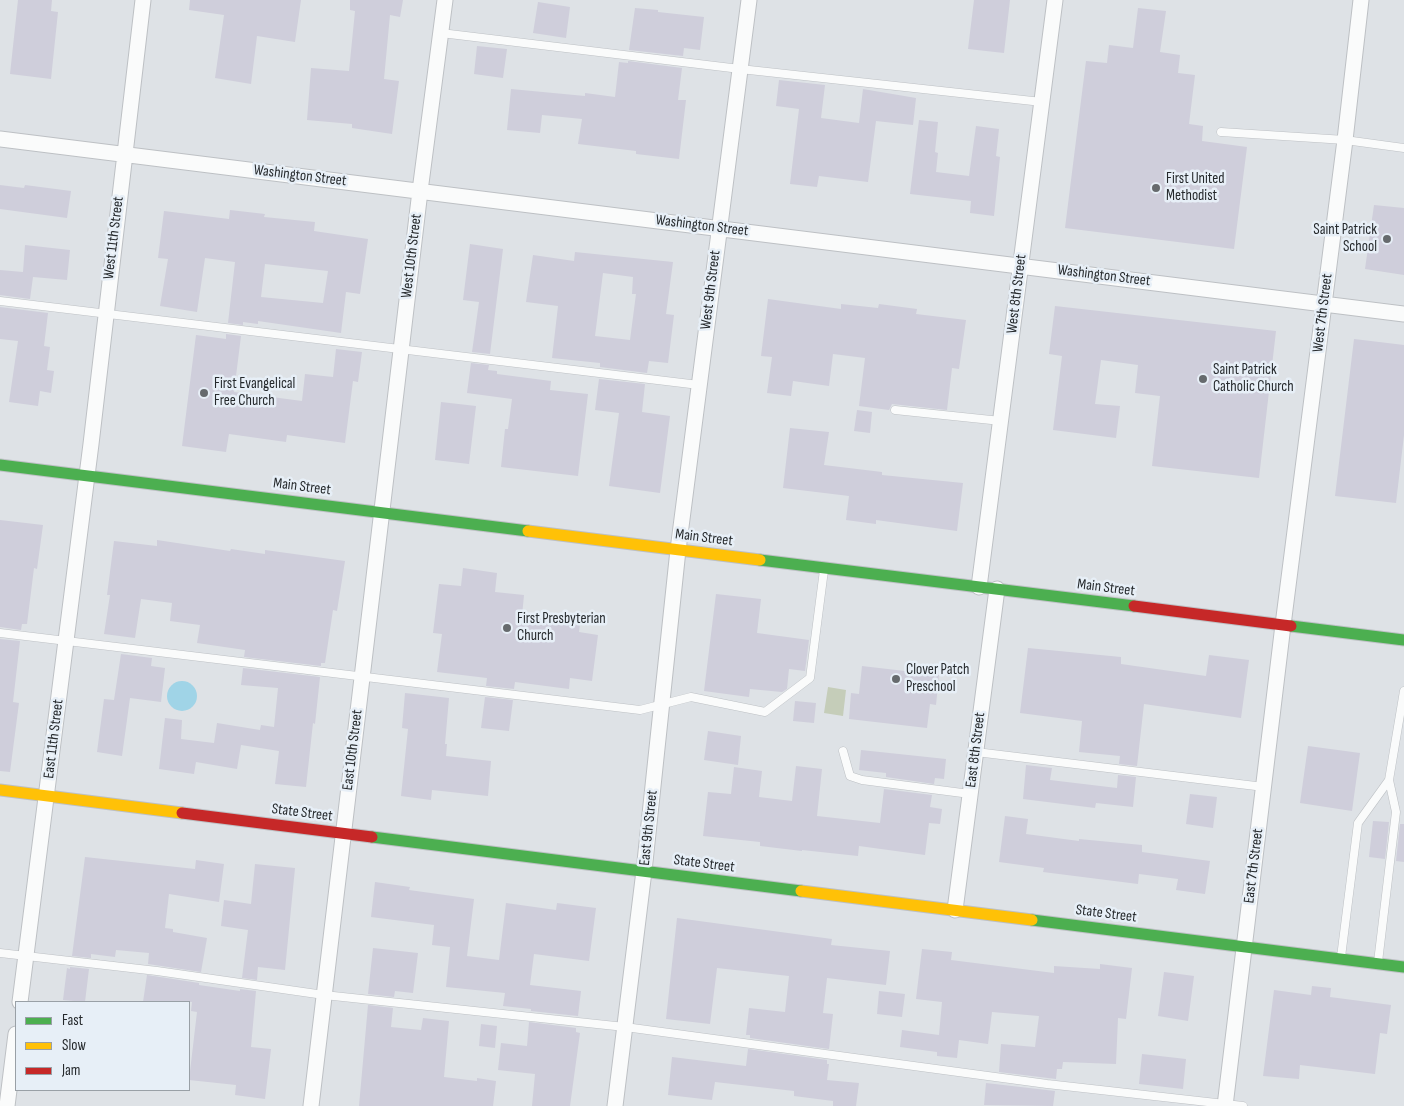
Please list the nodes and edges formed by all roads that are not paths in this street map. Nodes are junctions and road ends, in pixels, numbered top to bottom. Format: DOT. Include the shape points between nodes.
graph roads {
  1 [pos="142,0"];
  2 [pos="445,0"];
  3 [pos="749,0"];
  4 [pos="1055,0"];
  5 [pos="1361,0"];
  6 [pos="441,33"];
  7 [pos="740,69"];
  8 [pos="1042,102"];
  9 [pos="1221,132"];
  10 [pos="0,139"];
  11 [pos="1345,140"];
  12 [pos="1404,148"];
  13 [pos="123,154"];
  14 [pos="420,191"];
  15 [pos="719,229"];
  16 [pos="1021,266"];
  17 [pos="0,301"];
  18 [pos="1324,304"];
  19 [pos="105,314"];
  20 [pos="1404,314"];
  21 [pos="401,351"];
  22 [pos="699,386"];
  23 [pos="895,410"];
  24 [pos="1001,421"];
  25 [pos="0,465"];
  26 [pos="87,476"];
  27 [pos="381,512"];
  28 [pos="678,550"];
  29 [pos="824,568"];
  30 [pos="979,587"];
  31 [pos="997,589"];
  32 [pos="1283,625"];
  33 [pos="0,633"];
  34 [pos="66,640"];
  35 [pos="1404,640"];
  36 [pos="362,676"];
  37 [pos="1404,691"];
  38 [pos="661,706"];
  39 [pos="843,752"];
  40 [pos="976,752"];
  41 [pos="1389,780"];
  42 [pos="1264,787"];
  43 [pos="0,790"];
  44 [pos="970,794"];
  45 [pos="46,796"];
  46 [pos="343,833"];
  47 [pos="644,871"];
  48 [pos="955,910"];
  49 [pos="1244,947"];
  50 [pos="0,953"];
  51 [pos="26,957"];
  52 [pos="1340,959"];
  53 [pos="1378,964"];
  54 [pos="1404,967"];
  55 [pos="324,995"];
  56 [pos="20,1001"];
  57 [pos="625,1027"];
  58 [pos="15,1042"];
  59 [pos="1225,1105"];
  60 [pos="7,1106"];
  61 [pos="311,1106"];
  62 [pos="615,1106"];
  63 [pos="1243,1106"];
  1 -- 13 [label="street, West 11th Street"];
  2 -- 6 [label="street, West 10th Street"];
  3 -- 7 [label="street, West 9th Street"];
  4 -- 8 [label="street, West 8th Street"];
  5 -- 11 [label="street, West 7th Street"];
  6 -- 7 [label="lane"];
  6 -- 14 [label="street, West 10th Street"];
  7 -- 8 [label="lane"];
  7 -- 15 [label="street, West 9th Street"];
  8 -- 16 [label="street, West 8th Street"];
  9 -- 11 [label="lane"];
  10 -- 13 [label="street, Washington Street"];
  11 -- 12 [label="lane"];
  11 -- 18 [label="street, West 7th Street"];
  13 -- 14 [label="street, Washington Street"];
  13 -- 19 [label="street, West 11th Street"];
  14 -- 15 [label="street, Washington Street"];
  14 -- 21 [label="street, West 10th Street"];
  15 -- 16 [label="street, Washington Street"];
  15 -- 22 [label="street, West 9th Street"];
  16 -- 18 [label="street, Washington Street"];
  16 -- 24 [label="street, West 8th Street"];
  17 -- 19 [label="lane"];
  18 -- 20 [label="street, Washington Street"];
  18 -- 32 [label="street, West 7th Street"];
  19 -- 21 [label="lane"];
  19 -- 26 [label="street, West 11th Street"];
  21 -- 22 [label="lane"];
  21 -- 27 [label="street, West 10th Street"];
  22 -- 28 [label="street, West 9th Street"];
  23 -- 24 [label="lane"];
  24 -- 30 [label="street, West 8th Street"];
  25 -- 26 [label="main road, Main Street"];
  26 -- 27 [label="main road, Main Street"];
  26 -- 34 [label="street, East 11th Street"];
  27 -- 28 [label="main road, Main Street"];
  27 -- 36 [label="street, East 10th Street"];
  28 -- 29 [label="main road, Main Street"];
  28 -- 38 [label="street, East 9th Street"];
  29 -- 30 [label="main road, Main Street"];
  29 -- 38 [label="lane" via="810,678 765,712 692,697"];
  30 -- 31 [label="main road, Main Street"];
  31 -- 32 [label="main road, Main Street"];
  31 -- 40 [label="street, East 8th Street"];
  32 -- 35 [label="main road, Main Street"];
  32 -- 42 [label="street, East 7th Street"];
  33 -- 34 [label="lane"];
  34 -- 36 [label="lane"];
  34 -- 45 [label="street, East 11th Street"];
  36 -- 38 [label="lane" via="640,710"];
  36 -- 46 [label="street, East 10th Street"];
  37 -- 41 [label="lane"];
  38 -- 47 [label="street, East 9th Street"];
  39 -- 44 [label="lane" via="850,776 862,780"];
  40 -- 42 [label="lane"];
  40 -- 44 [label="street, East 8th Street"];
  41 -- 52 [label="lane" via="1358,823"];
  41 -- 53 [label="lane" via="1396,812"];
  42 -- 49 [label="street, East 7th Street"];
  43 -- 45 [label="main road, State Street"];
  44 -- 48 [label="street, East 8th Street"];
  45 -- 46 [label="main road, State Street"];
  45 -- 51 [label="street, East 11th Street"];
  46 -- 47 [label="main road, State Street"];
  46 -- 55 [label="street, East 10th Street"];
  47 -- 48 [label="main road, State Street"];
  47 -- 57 [label="street, East 9th Street"];
  48 -- 49 [label="main road, State Street"];
  49 -- 52 [label="main road, State Street"];
  49 -- 59 [label="street, East 7th Street"];
  50 -- 51 [label="lane"];
  51 -- 55 [label="lane" via="157,971"];
  51 -- 56 [label="street, East 11th Street"];
  52 -- 53 [label="main road, State Street"];
  53 -- 54 [label="main road, State Street"];
  55 -- 57 [label="lane"];
  55 -- 61 [label="street, East 10th Street"];
  57 -- 59 [label="lane"];
  57 -- 62 [label="street, East 9th Street"];
  58 -- 60 [label="street"];
  59 -- 63 [label="lane"];
}
